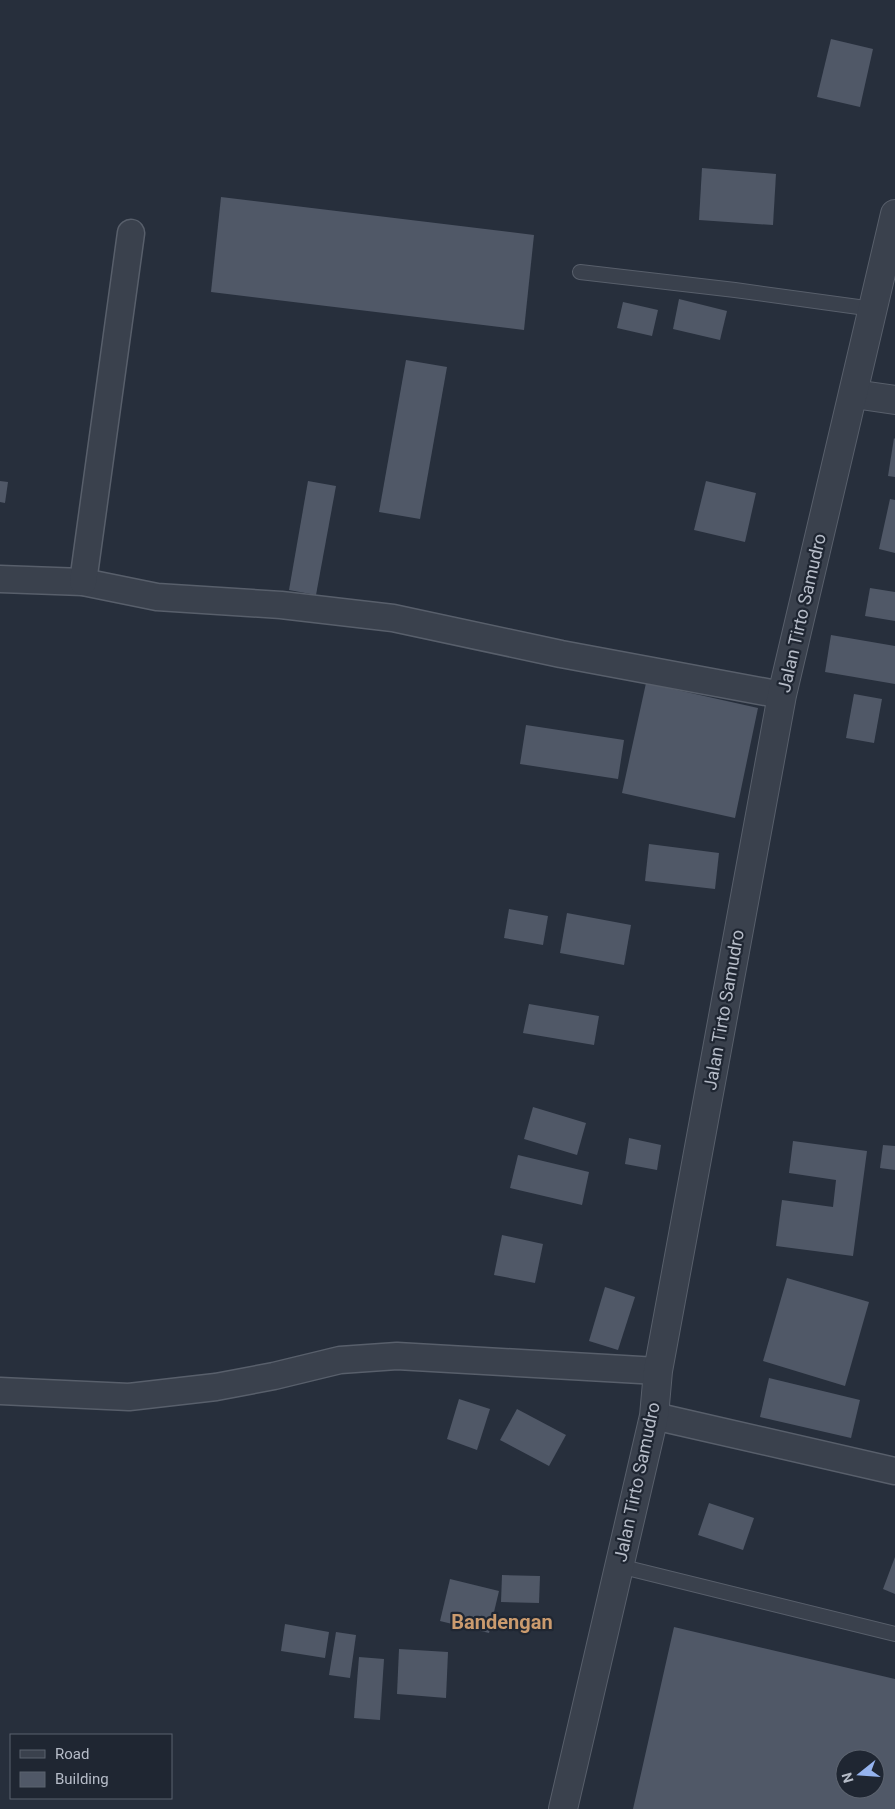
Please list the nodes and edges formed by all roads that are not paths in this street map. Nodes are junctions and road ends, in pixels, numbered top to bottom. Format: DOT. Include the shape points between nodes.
graph roads {
  1 [pos="895,214"];
  2 [pos="131,233"];
  3 [pos="580,272"];
  4 [pos="873,309"];
  5 [pos="854,394"];
  6 [pos="895,400"];
  7 [pos="0,579"];
  8 [pos="82,582"];
  9 [pos="782,695"];
  10 [pos="658,1370"];
  11 [pos="0,1391"];
  12 [pos="654,1416"];
  13 [pos="895,1472"];
  14 [pos="618,1566"];
  15 [pos="895,1634"];
  16 [pos="563,1809"];
  1 -- 4 [label="street, Jalan Tirto Samudro"];
  2 -- 8 [label="street"];
  3 -- 4 [label="lane"];
  4 -- 5 [label="street, Jalan Tirto Samudro"];
  5 -- 6 [label="street"];
  5 -- 9 [label="street, Jalan Tirto Samudro"];
  7 -- 8 [label="street"];
  8 -- 9 [label="street" via="157,597 281,605 392,618 561,654"];
  9 -- 10 [label="street, Jalan Tirto Samudro"];
  10 -- 11 [label="street" via="397,1356 340,1360 216,1387 129,1397"];
  10 -- 12 [label="street, Jalan Tirto Samudro"];
  12 -- 13 [label="street"];
  12 -- 14 [label="street, Jalan Tirto Samudro"];
  14 -- 15 [label="lane"];
  14 -- 16 [label="street, Jalan Tirto Samudro"];
}
